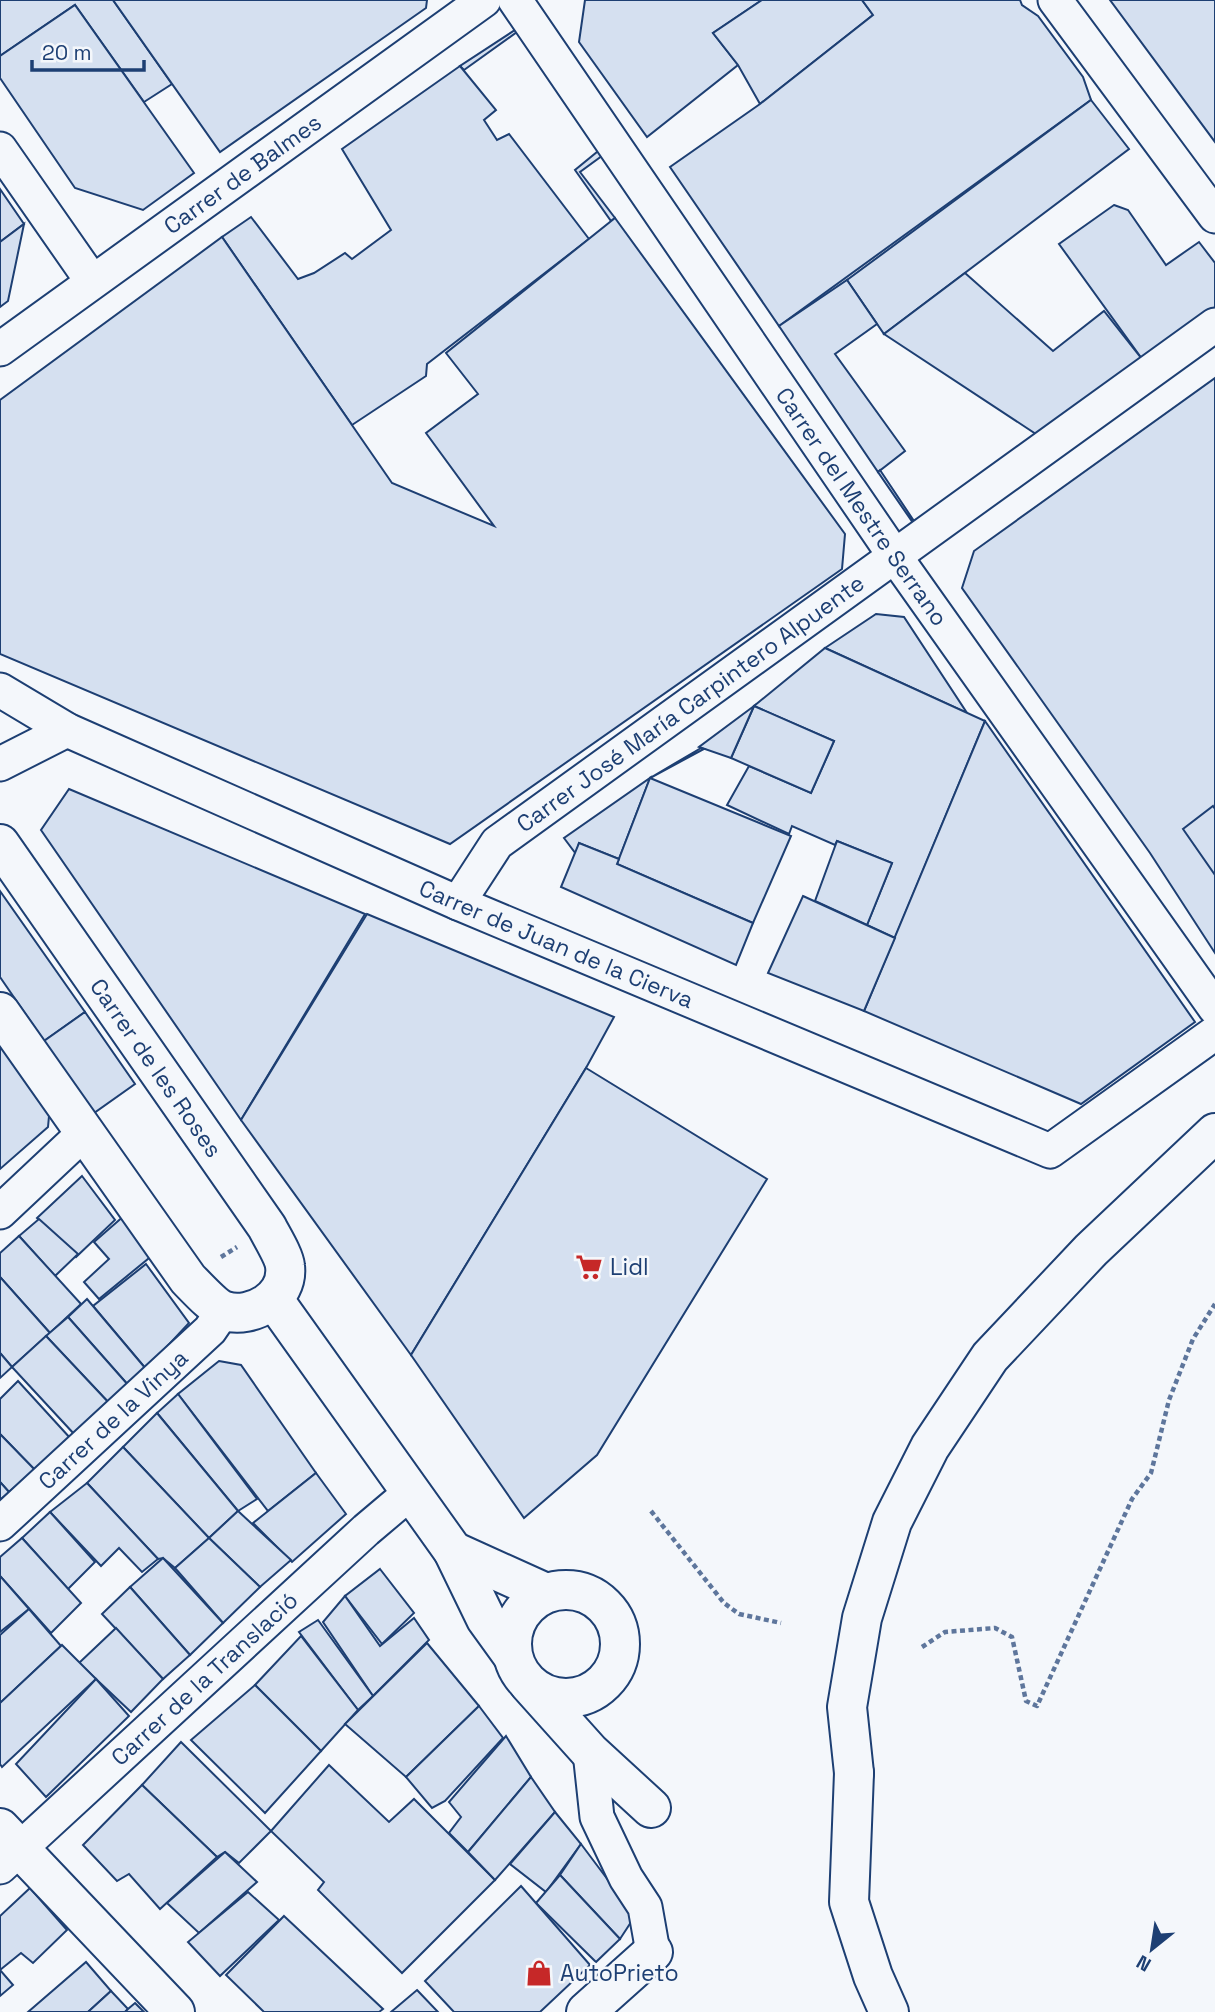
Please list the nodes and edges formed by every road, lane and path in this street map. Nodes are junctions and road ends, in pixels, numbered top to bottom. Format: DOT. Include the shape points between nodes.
graph roads {
  1 [pos="484,0"];
  2 [pos="515,0"];
  3 [pos="1055,0"];
  4 [pos="0,149"];
  5 [pos="1215,216"];
  6 [pos="92,281"];
  7 [pos="1215,325"];
  8 [pos="0,349"];
  9 [pos="894,555"];
  10 [pos="0,690"];
  11 [pos="67,730"];
  12 [pos="0,764"];
  13 [pos="0,844"];
  14 [pos="458,903"];
  15 [pos="1215,1008"];
  16 [pos="0,1012"];
  17 [pos="1215,1033"];
  18 [pos="84,1133"];
  19 [pos="1215,1133"];
  20 [pos="0,1212"];
  21 [pos="267,1227"];
  22 [pos="188,1279"];
  23 [pos="274,1300"];
  24 [pos="1215,1304"];
  25 [pos="223,1311"];
  26 [pos="411,1492"];
  27 [pos="651,1511"];
  28 [pos="0,1524"];
  29 [pos="453,1551"];
  30 [pos="546,1593"];
  31 [pos="781,1623"];
  32 [pos="922,1647"];
  33 [pos="521,1670"];
  34 [pos="590,1752"];
  35 [pos="651,1808"];
  36 [pos="7,1848"];
  37 [pos="653,1952"];
  38 [pos="175,2012"];
  39 [pos="586,2012"];
  40 [pos="889,2012"];
  1 -- 6 [label="street, Carrer de Balmes"];
  2 -- 9 [label="street, Carrer del Mestre Serrano"];
  3 -- 5 [label="street"];
  4 -- 6 [label="street"];
  6 -- 8 [label="street, Carrer de Balmes"];
  7 -- 9 [label="street, Carrer José María Carpintero Alpuente"];
  9 -- 14 [label="street, Carrer José María Carpintero Alpuente" via="497,843"];
  9 -- 15 [label="street, Carrer del Mestre Serrano"];
  10 -- 11 [label="street, Carrer de Juan de la Cierva"];
  11 -- 12 [label="street"];
  11 -- 14 [label="street, Carrer de Juan de la Cierva"];
  13 -- 21 [label="main road, Carrer de les Roses"];
  14 -- 17 [label="street, Carrer de Juan de la Cierva" via="1050,1151"];
  16 -- 18 [label="main road"];
  18 -- 20 [label="street"];
  18 -- 22 [label="main road"];
  19 -- 40 [label="main road" via="1091,1250 990,1357 930,1447 892,1522 862,1618 848,1707 854,1773 849,1902"];
  21 -- 22 [label="path"];
  21 -- 23 [label="main road, Carrer de les Roses" via="285,1266"];
  22 -- 25 [label="main road"];
  23 -- 25 [label="main road" via="245,1312"];
  23 -- 26 [label="main road"];
  24 -- 32 [label="path" via="1193,1339 1169,1400 1151,1473 1132,1499 1037,1706 1026,1701 1012,1637 995,1628 945,1632"];
  25 -- 28 [label="street, Carrer de la Vinya" via="210,1330"];
  26 -- 29 [label="main road"];
  26 -- 36 [label="street, Carrer de la Translació"];
  27 -- 31 [label="path" via="724,1603 739,1614"];
  29 -- 30 [label="main road"];
  29 -- 33 [label="main road" via="486,1619"];
  30 -- 33 [label="main road" via="533,1600 515,1624 511,1639"];
  30 -- 33 [label="main road" via="576,1590 603,1605 619,1633 616,1665 594,1691 561,1698 544,1694"];
  33 -- 34 [label="main road"];
  34 -- 35 [label="main road"];
  34 -- 37 [label="street" via="597,1817 645,1907"];
  36 -- 38 [label="main road"];
  37 -- 39 [label="main road"];
}
